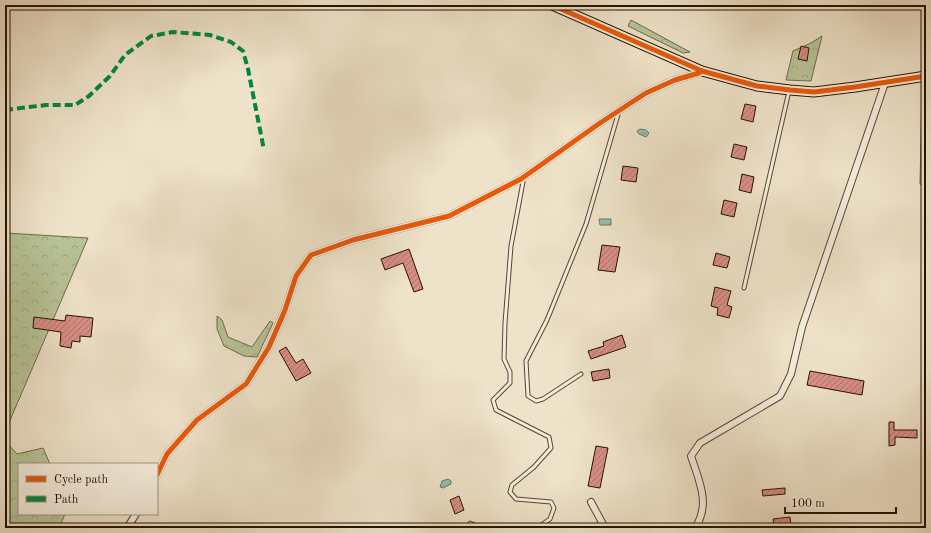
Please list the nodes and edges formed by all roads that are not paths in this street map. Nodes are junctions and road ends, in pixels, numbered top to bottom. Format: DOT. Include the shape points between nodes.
graph roads {
  1 [pos="552,5"];
  2 [pos="702,71"];
  3 [pos="926,76"];
  4 [pos="885,83"];
  5 [pos="790,90"];
  6 [pos="619,111"];
  7 [pos="521,179"];
  8 [pos="744,288"];
  9 [pos="581,374"];
  10 [pos="158,472"];
  11 [pos="590,502"];
  12 [pos="135,515"];
  13 [pos="470,523"];
  14 [pos="127,528"];
  15 [pos="480,528"];
  16 [pos="537,528"];
  17 [pos="605,528"];
  18 [pos="695,528"];
  1 -- 2 [label="street"];
  2 -- 5 [label="street" via="757,86"];
  2 -- 6 [label="street" via="646,93"];
  3 -- 4 [label="street"];
  4 -- 5 [label="street" via="814,92"];
  4 -- 18 [label="street" via="802,327 791,374 780,396 700,443 692,456 704,505"];
  5 -- 8 [label="lane"];
  6 -- 7 [label="street"];
  6 -- 9 [label="lane" via="586,224 547,320 526,362 528,396 536,401 543,399"];
  7 -- 10 [label="street" via="449,216 353,240 311,256 296,276 269,347 246,384 197,420 167,454"];
  7 -- 16 [label="lane" via="511,246 505,323 504,359 510,372 510,383 494,400 496,410 549,437 551,448 534,467 512,485 510,492 516,499 551,502 554,508 550,519"];
  11 -- 17 [label="street"];
  12 -- 14 [label="street"];
  13 -- 15 [label="lane"];
}
